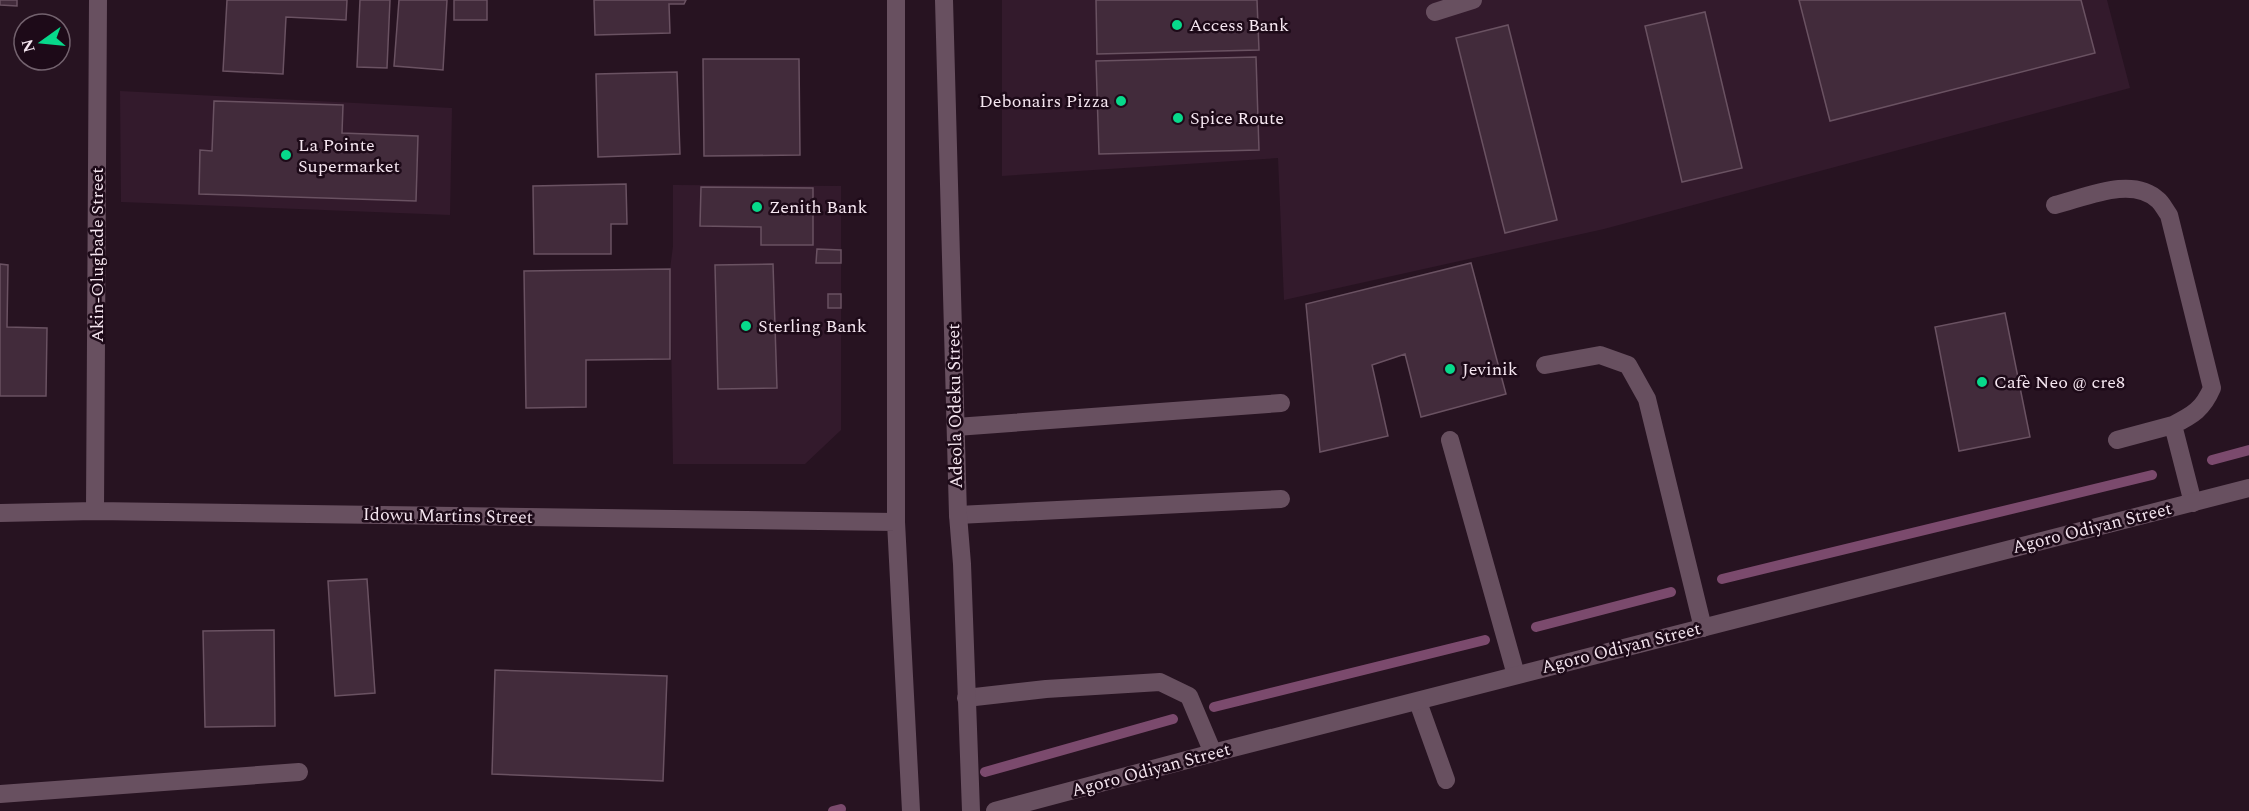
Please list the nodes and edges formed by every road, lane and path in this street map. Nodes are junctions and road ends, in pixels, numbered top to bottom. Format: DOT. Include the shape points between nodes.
graph roads {
  1 [pos="98,0"];
  2 [pos="896,0"];
  3 [pos="944,0"];
  4 [pos="1473,0"];
  5 [pos="1435,12"];
  6 [pos="2055,205"];
  7 [pos="1545,365"];
  8 [pos="1281,403"];
  9 [pos="2173,425"];
  10 [pos="956,428"];
  11 [pos="1450,440"];
  12 [pos="2117,440"];
  13 [pos="2249,488"];
  14 [pos="1281,499"];
  15 [pos="2193,502"];
  16 [pos="95,511"];
  17 [pos="0,513"];
  18 [pos="958,515"];
  19 [pos="896,522"];
  20 [pos="1703,627"];
  21 [pos="1516,675"];
  22 [pos="966,698"];
  23 [pos="1418,702"];
  24 [pos="1213,753"];
  25 [pos="299,772"];
  26 [pos="1446,780"];
  27 [pos="0,794"];
  28 [pos="910,811"];
  29 [pos="971,811"];
  30 [pos="994,811"];
  1 -- 16 [label="street, Akin-Olugbade Street"];
  2 -- 19 [label="street"];
  3 -- 10 [label="street, Adeola Odeku Street"];
  4 -- 5 [label="street"];
  6 -- 9 [label="street" via="2118,189 2142,190 2158,200 2169,215 2212,388 2206,403"];
  7 -- 20 [label="street" via="1600,355 1628,365 1647,399"];
  8 -- 10 [label="street"];
  9 -- 12 [label="street"];
  9 -- 15 [label="street"];
  10 -- 18 [label="street, Adeola Odeku Street"];
  11 -- 21 [label="street"];
  13 -- 15 [label="street, Agoro Odiyan Street"];
  14 -- 18 [label="street"];
  15 -- 20 [label="street, Agoro Odiyan Street"];
  16 -- 17 [label="street, Idowu Martins Street"];
  16 -- 19 [label="street, Idowu Martins Street"];
  18 -- 22 [label="street, Adeola Odeku Street"];
  19 -- 28 [label="street"];
  20 -- 21 [label="street, Agoro Odiyan Street"];
  21 -- 23 [label="street, Agoro Odiyan Street"];
  22 -- 24 [label="street" via="1160,682 1189,696"];
  22 -- 29 [label="street, Adeola Odeku Street"];
  23 -- 24 [label="street, Agoro Odiyan Street"];
  23 -- 26 [label="street"];
  24 -- 30 [label="street, Agoro Odiyan Street"];
  25 -- 27 [label="street"];
}
